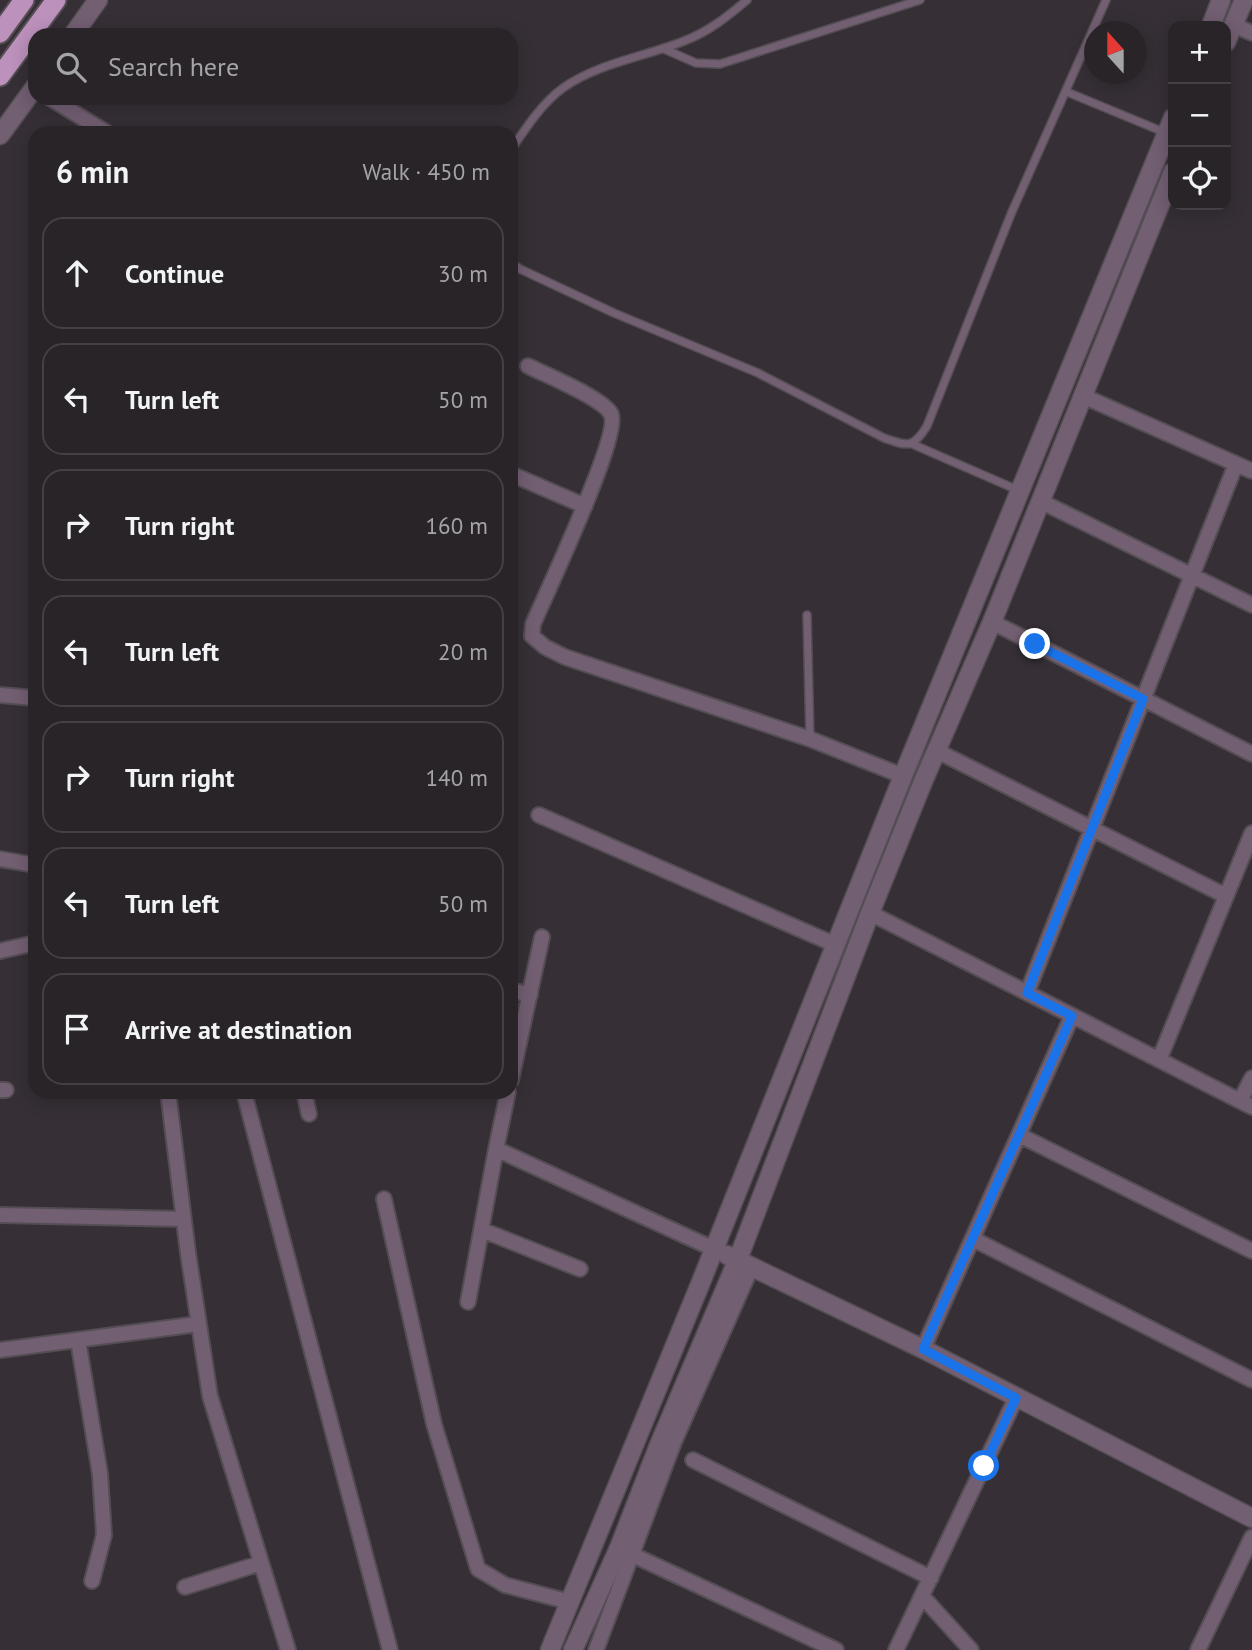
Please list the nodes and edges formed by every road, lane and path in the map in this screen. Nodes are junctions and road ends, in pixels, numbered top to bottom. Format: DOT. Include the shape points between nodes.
graph roads {
  1 [pos="24,0"];
  2 [pos="56,0"];
  3 [pos="98,0"];
  4 [pos="747,0"];
  5 [pos="920,0"];
  6 [pos="1106,0"];
  7 [pos="1222,0"];
  8 [pos="1244,0"];
  9 [pos="1213,21"];
  10 [pos="35,28"];
  11 [pos="77,28"];
  12 [pos="1231,29"];
  13 [pos="0,33"];
  14 [pos="1252,33"];
  15 [pos="1231,34"];
  16 [pos="28,38"];
  17 [pos="663,48"];
  18 [pos="0,76"];
  19 [pos="1067,92"];
  20 [pos="28,97"];
  21 [pos="61,105"];
  22 [pos="1168,125"];
  23 [pos="96,126"];
  24 [pos="1168,131"];
  25 [pos="0,135"];
  26 [pos="518,139"];
  27 [pos="1168,184"];
  28 [pos="518,268"];
  29 [pos="528,366"];
  30 [pos="1083,396"];
  31 [pos="912,444"];
  32 [pos="1236,464"];
  33 [pos="1252,471"];
  34 [pos="518,477"];
  35 [pos="1021,491"];
  36 [pos="1040,501"];
  37 [pos="584,506"];
  38 [pos="1192,576"];
  39 [pos="1252,606"];
  40 [pos="807,615"];
  41 [pos="992,622"];
  42 [pos="0,695"];
  43 [pos="28,697"];
  44 [pos="1143,699"];
  45 [pos="810,739"];
  46 [pos="937,751"];
  47 [pos="1252,754"];
  48 [pos="903,776"];
  49 [pos="539,815"];
  50 [pos="1091,830"];
  51 [pos="1252,833"];
  52 [pos="0,859"];
  53 [pos="28,865"];
  54 [pos="1226,896"];
  55 [pos="870,913"];
  56 [pos="542,937"];
  57 [pos="28,945"];
  58 [pos="836,945"];
  59 [pos="0,951"];
  60 [pos="518,992"];
  61 [pos="1027,993"];
  62 [pos="530,995"];
  63 [pos="1072,1016"];
  64 [pos="518,1049"];
  65 [pos="1159,1060"];
  66 [pos="1252,1078"];
  67 [pos="167,1099"];
  68 [pos="246,1099"];
  69 [pos="306,1099"];
  70 [pos="507,1099"];
  71 [pos="1246,1104"];
  72 [pos="309,1114"];
  73 [pos="1018,1135"];
  74 [pos="496,1149"];
  75 [pos="384,1199"];
  76 [pos="0,1215"];
  77 [pos="183,1219"];
  78 [pos="482,1230"];
  79 [pos="972,1239"];
  80 [pos="714,1249"];
  81 [pos="1252,1251"];
  82 [pos="745,1263"];
  83 [pos="580,1269"];
  84 [pos="468,1302"];
  85 [pos="198,1324"];
  86 [pos="78,1340"];
  87 [pos="923,1349"];
  88 [pos="0,1350"];
  89 [pos="1252,1380"];
  90 [pos="1016,1398"];
  91 [pos="693,1460"];
  92 [pos="1252,1518"];
  93 [pos="1252,1537"];
  94 [pos="633,1555"];
  95 [pos="261,1563"];
  96 [pos="930,1578"];
  97 [pos="92,1581"];
  98 [pos="186,1587"];
  99 [pos="922,1596"];
  100 [pos="570,1602"];
  101 [pos="288,1650"];
  102 [pos="390,1650"];
  103 [pos="550,1650"];
  104 [pos="573,1650"];
  105 [pos="596,1650"];
  106 [pos="836,1650"];
  107 [pos="896,1650"];
  108 [pos="971,1650"];
  109 [pos="1199,1650"];
  1 -- 13 [label="highway"];
  2 -- 10 [label="highway"];
  3 -- 11 [label="street"];
  4 -- 17 [label="lane" via="717,25"];
  5 -- 17 [label="lane" via="720,64 696,62"];
  6 -- 19 [label="lane"];
  7 -- 9 [label="street"];
  8 -- 12 [label="street"];
  14 -- 15 [label="street"];
  16 -- 18 [label="highway"];
  17 -- 26 [label="lane" via="590,73 562,89"];
  19 -- 22 [label="lane"];
  19 -- 31 [label="lane" via="1011,214 927,426"];
  20 -- 25 [label="street"];
  21 -- 23 [label="street"];
  24 -- 35 [label="street"];
  27 -- 30 [label="street"];
  28 -- 31 [label="lane" via="758,373 884,438"];
  29 -- 37 [label="street" via="594,399 611,413 611,434"];
  30 -- 32 [label="street"];
  30 -- 36 [label="street"];
  31 -- 35 [label="lane"];
  32 -- 33 [label="street"];
  32 -- 38 [label="street"];
  34 -- 37 [label="street"];
  35 -- 48 [label="street"];
  36 -- 38 [label="street"];
  36 -- 41 [label="street"];
  37 -- 45 [label="street" via="533,624 532,636 565,657"];
  38 -- 39 [label="street"];
  38 -- 44 [label="street"];
  40 -- 45 [label="lane"];
  41 -- 44 [label="street"];
  41 -- 46 [label="street"];
  42 -- 43 [label="street"];
  44 -- 47 [label="street"];
  44 -- 50 [label="street"];
  45 -- 48 [label="street"];
  46 -- 50 [label="street"];
  46 -- 55 [label="street"];
  48 -- 58 [label="street"];
  49 -- 58 [label="street"];
  50 -- 54 [label="street"];
  50 -- 61 [label="street"];
  51 -- 54 [label="street"];
  52 -- 53 [label="street"];
  54 -- 65 [label="street"];
  55 -- 61 [label="street"];
  55 -- 82 [label="street"];
  56 -- 62 [label="street"];
  57 -- 59 [label="street"];
  58 -- 80 [label="street"];
  60 -- 62 [label="street"];
  61 -- 63 [label="street"];
  62 -- 64 [label="street"];
  63 -- 65 [label="street"];
  63 -- 73 [label="street"];
  65 -- 71 [label="street"];
  66 -- 71 [label="street"];
  67 -- 77 [label="street"];
  68 -- 102 [label="street"];
  69 -- 72 [label="street"];
  70 -- 74 [label="street"];
  73 -- 79 [label="street"];
  73 -- 81 [label="street"];
  74 -- 78 [label="street"];
  74 -- 80 [label="street"];
  75 -- 100 [label="street" via="434,1424 478,1569 505,1586"];
  76 -- 77 [label="street"];
  77 -- 85 [label="street"];
  78 -- 83 [label="street"];
  78 -- 84 [label="street"];
  79 -- 87 [label="street"];
  79 -- 89 [label="street"];
  80 -- 82 [label="street"];
  80 -- 100 [label="street"];
  82 -- 87 [label="street"];
  82 -- 94 [label="street"];
  82 -- 104 [label="street" via="659,1445"];
  85 -- 86 [label="street"];
  85 -- 95 [label="street" via="210,1396"];
  86 -- 88 [label="street"];
  86 -- 97 [label="street" via="100,1474 104,1535"];
  87 -- 90 [label="street"];
  90 -- 92 [label="street"];
  90 -- 96 [label="street"];
  91 -- 96 [label="street"];
  93 -- 109 [label="street"];
  94 -- 105 [label="street"];
  94 -- 106 [label="street"];
  95 -- 98 [label="street"];
  95 -- 101 [label="street"];
  96 -- 99 [label="street"];
  99 -- 107 [label="street"];
  99 -- 108 [label="street"];
  100 -- 103 [label="street"];
}
